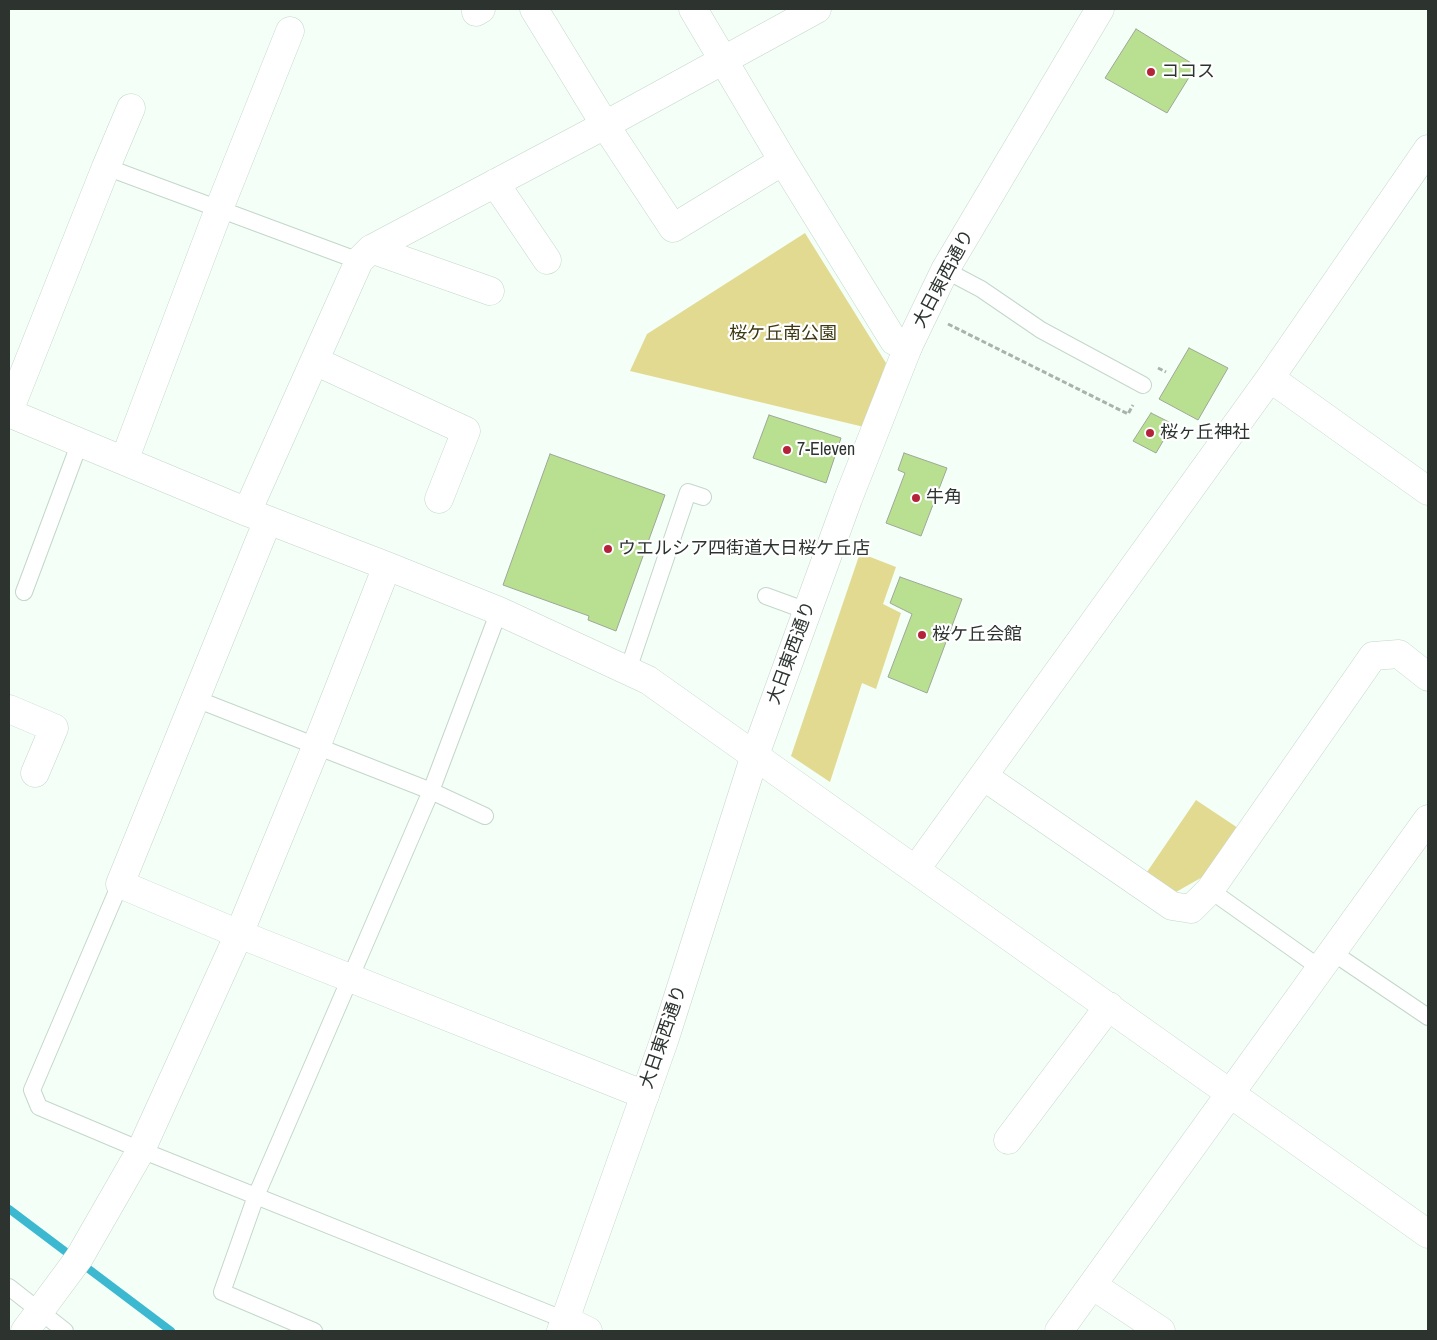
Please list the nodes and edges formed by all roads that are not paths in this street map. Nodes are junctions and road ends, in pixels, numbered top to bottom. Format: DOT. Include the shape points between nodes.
graph roads {
  1 [pos="534,9"];
  2 [pos="693,9"];
  3 [pos="817,9"];
  4 [pos="1100,9"];
  5 [pos="290,31"];
  6 [pos="723,59"];
  7 [pos="131,108"];
  8 [pos="605,125"];
  9 [pos="1428,148"];
  10 [pos="783,161"];
  11 [pos="106,167"];
  12 [pos="495,183"];
  13 [pos="219,208"];
  14 [pos="365,255"];
  15 [pos="547,260"];
  16 [pos="946,270"];
  17 [pos="490,291"];
  18 [pos="908,347"];
  19 [pos="315,361"];
  20 [pos="1270,378"];
  21 [pos="1144,385"];
  22 [pos="9,412"];
  23 [pos="80,442"];
  24 [pos="124,461"];
  25 [pos="1428,491"];
  26 [pos="703,496"];
  27 [pos="439,499"];
  28 [pos="258,516"];
  29 [pos="387,566"];
  30 [pos="24,592"];
  31 [pos="766,596"];
  32 [pos="499,611"];
  33 [pos="807,611"];
  34 [pos="628,670"];
  35 [pos="1428,677"];
  36 [pos="196,698"];
  37 [pos="9,709"];
  38 [pos="316,747"];
  39 [pos="755,755"];
  40 [pos="35,773"];
  41 [pos="983,776"];
  42 [pos="430,791"];
  43 [pos="485,816"];
  44 [pos="1425,830"];
  45 [pos="916,869"];
  46 [pos="120,884"];
  47 [pos="1210,890"];
  48 [pos="238,934"];
  49 [pos="1326,960"];
  50 [pos="350,978"];
  51 [pos="1109,1006"];
  52 [pos="1428,1017"];
  53 [pos="1231,1093"];
  54 [pos="645,1095"];
  55 [pos="1008,1140"];
  56 [pos="141,1150"];
  57 [pos="256,1196"];
  58 [pos="1428,1234"];
  59 [pos="1092,1285"];
  60 [pos="9,1288"];
  61 [pos="33,1322"];
  62 [pos="571,1327"];
  63 [pos="65,1331"];
  64 [pos="314,1331"];
  65 [pos="1059,1331"];
  66 [pos="1162,1331"];
  1 -- 8 [label="street"];
  2 -- 6 [label="street"];
  3 -- 6 [label="street"];
  4 -- 16 [label="street, 大日東西通り"];
  5 -- 13 [label="street"];
  6 -- 8 [label="street"];
  6 -- 10 [label="street"];
  7 -- 11 [label="street"];
  8 -- 10 [label="street" via="673,228"];
  8 -- 12 [label="street"];
  9 -- 20 [label="street"];
  10 -- 18 [label="street" via="894,341"];
  11 -- 13 [label="lane"];
  11 -- 22 [label="street"];
  12 -- 14 [label="street"];
  12 -- 15 [label="street"];
  13 -- 14 [label="lane"];
  13 -- 24 [label="street"];
  14 -- 17 [label="street"];
  14 -- 19 [label="street"];
  16 -- 18 [label="street, 大日東西通り"];
  16 -- 21 [label="lane" via="981,289 1041,330"];
  18 -- 33 [label="street, 大日東西通り"];
  19 -- 27 [label="street" via="466,431"];
  19 -- 28 [label="street"];
  20 -- 25 [label="street"];
  20 -- 41 [label="street"];
  22 -- 23 [label="street"];
  23 -- 24 [label="street"];
  23 -- 30 [label="lane"];
  24 -- 28 [label="street"];
  26 -- 34 [label="lane" via="688,492"];
  28 -- 29 [label="street"];
  28 -- 36 [label="street"];
  29 -- 32 [label="street"];
  29 -- 38 [label="street"];
  31 -- 33 [label="lane"];
  32 -- 34 [label="street"];
  32 -- 42 [label="lane"];
  33 -- 39 [label="street, 大日東西通り"];
  34 -- 39 [label="street" via="648,680"];
  35 -- 47 [label="street" via="1399,654 1372,656"];
  36 -- 38 [label="lane"];
  36 -- 46 [label="street"];
  37 -- 40 [label="street" via="54,728"];
  38 -- 42 [label="lane"];
  38 -- 48 [label="street"];
  39 -- 45 [label="street"];
  39 -- 54 [label="street, 大日東西通り"];
  41 -- 45 [label="street"];
  41 -- 47 [label="street" via="1172,906 1191,909"];
  42 -- 43 [label="lane"];
  42 -- 50 [label="lane"];
  44 -- 49 [label="street"];
  45 -- 51 [label="street"];
  46 -- 48 [label="street"];
  46 -- 56 [label="lane" via="32,1090 39,1107"];
  47 -- 49 [label="lane"];
  48 -- 50 [label="street"];
  48 -- 56 [label="street"];
  49 -- 52 [label="lane"];
  49 -- 53 [label="street"];
  50 -- 54 [label="street"];
  50 -- 57 [label="lane"];
  51 -- 53 [label="street"];
  51 -- 55 [label="street"];
  53 -- 58 [label="street"];
  53 -- 59 [label="street"];
  54 -- 62 [label="street, 大日東西通り"];
  56 -- 57 [label="lane"];
  56 -- 61 [label="street" via="80,1258"];
  57 -- 62 [label="lane"];
  57 -- 64 [label="lane" via="222,1292"];
  59 -- 65 [label="street"];
  59 -- 66 [label="street"];
  60 -- 61 [label="lane"];
  61 -- 63 [label="lane"];
}
